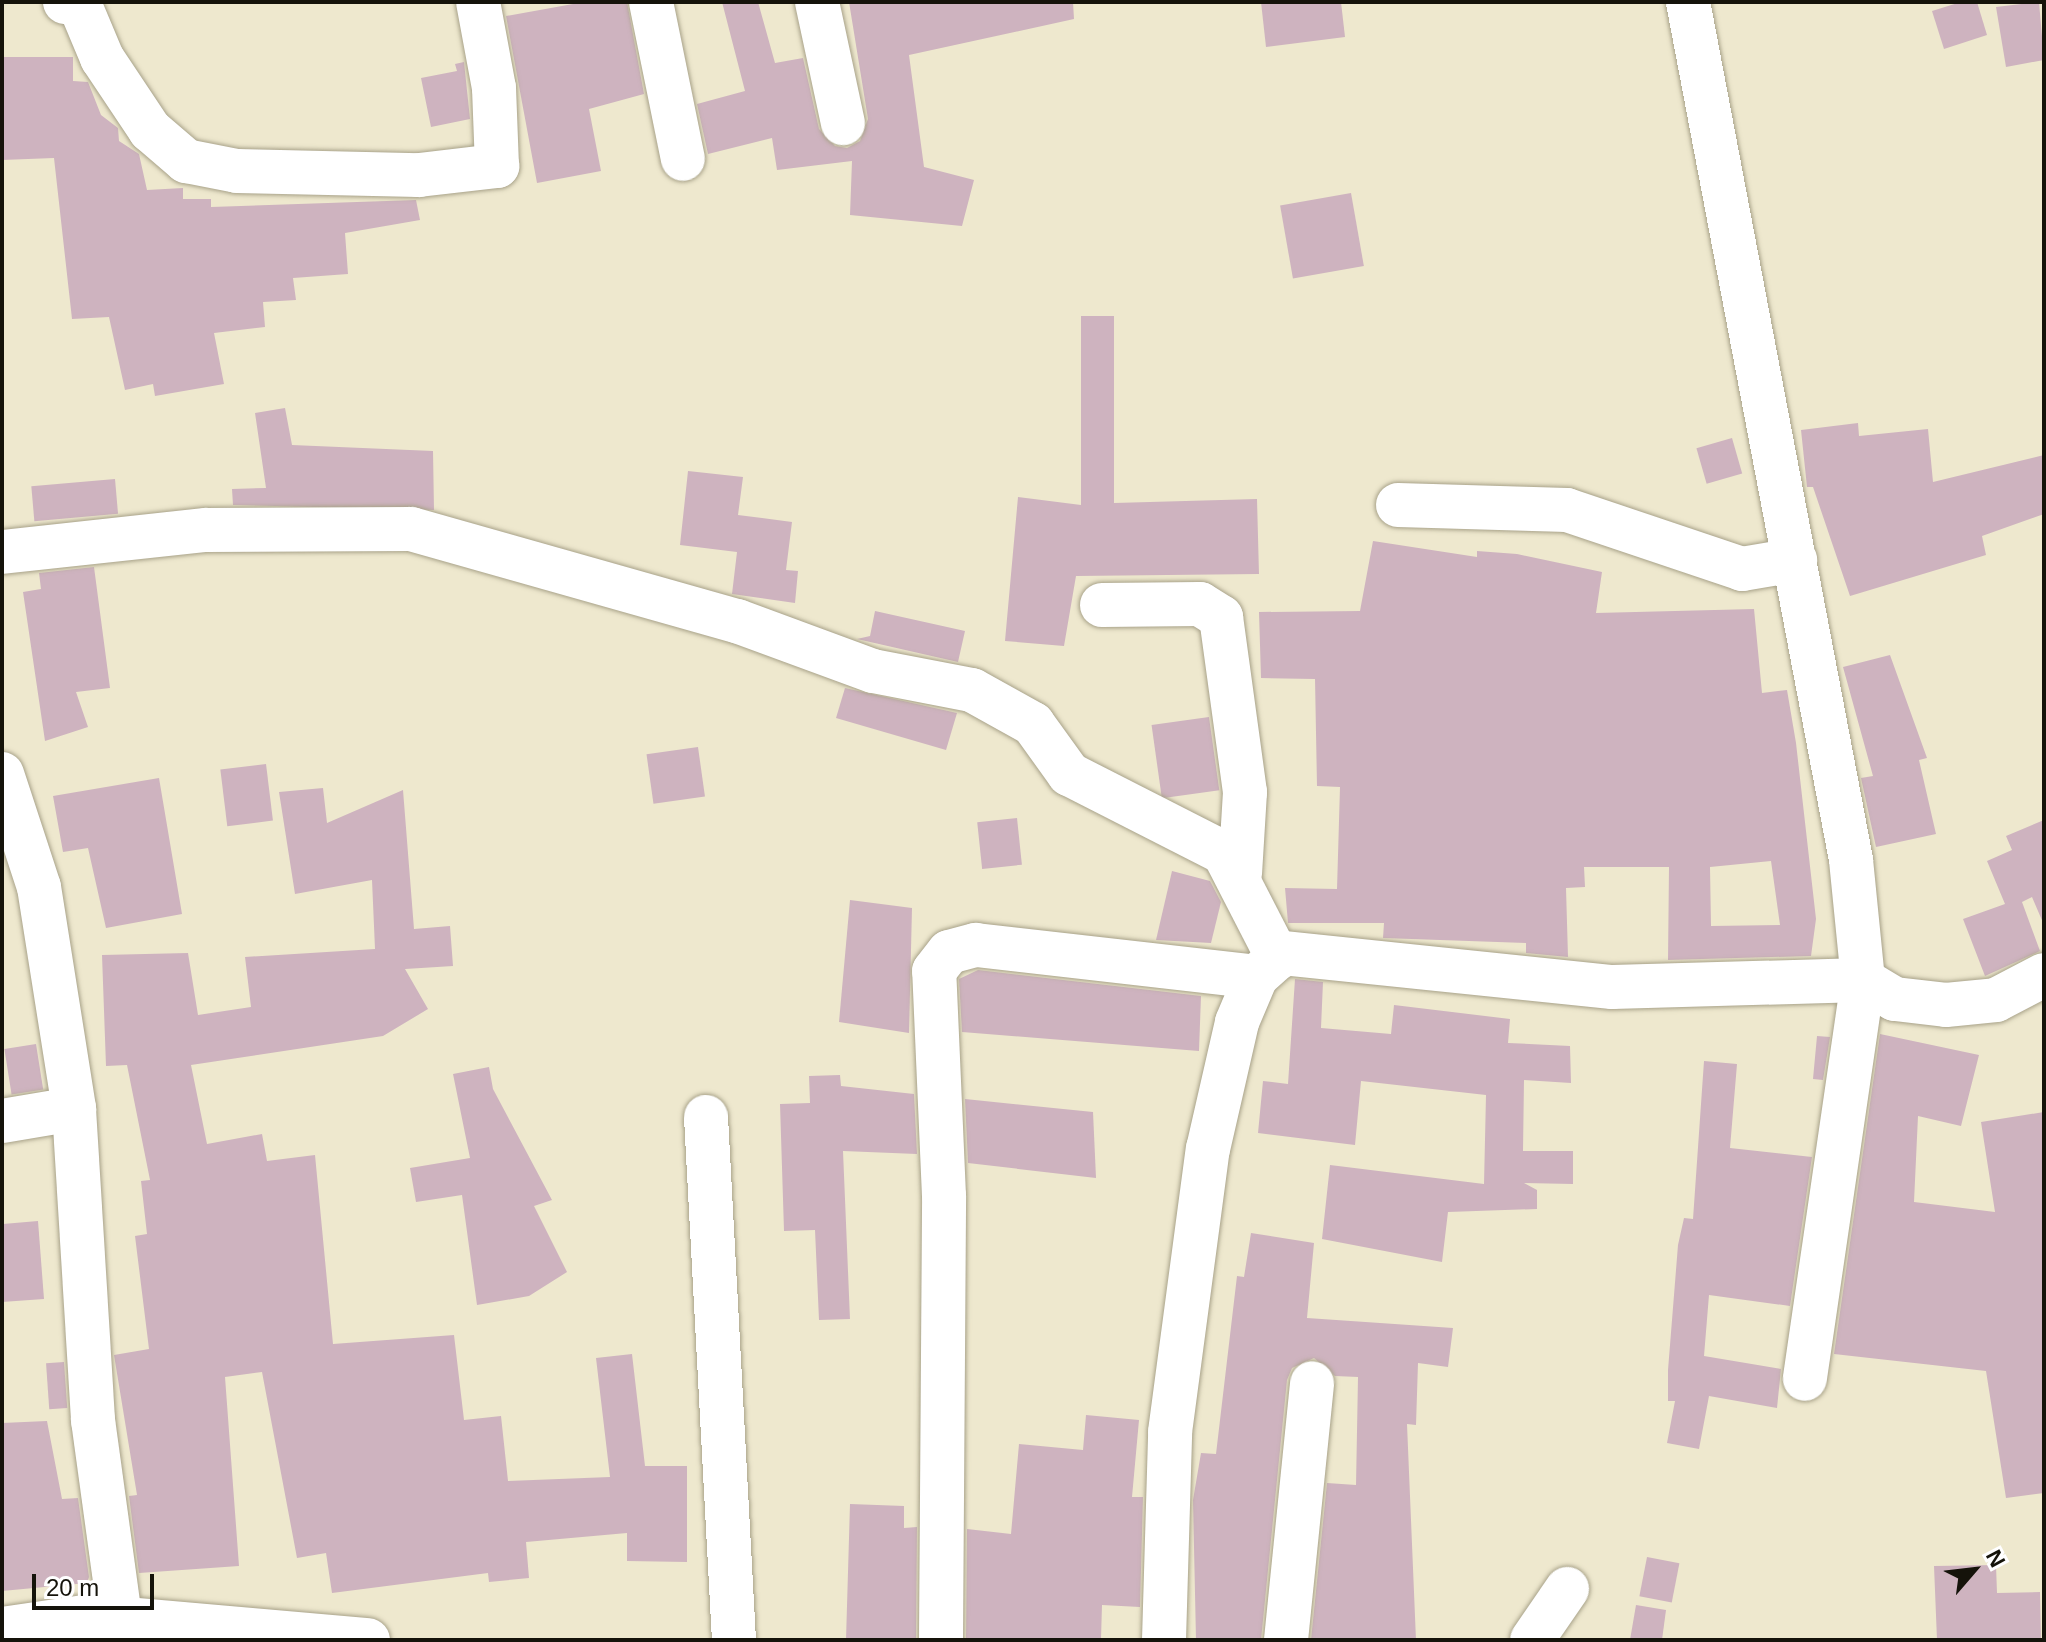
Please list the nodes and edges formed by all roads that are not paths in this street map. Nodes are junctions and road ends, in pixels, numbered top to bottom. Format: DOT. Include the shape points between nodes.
graph roads {
  1 [pos="65,2"];
  2 [pos="103,2"];
  3 [pos="478,2"];
  4 [pos="651,2"];
  5 [pos="817,2"];
  6 [pos="1688,2"];
  7 [pos="79,3"];
  8 [pos="843,123"];
  9 [pos="683,159"];
  10 [pos="1398,505"];
  11 [pos="2,552"];
  12 [pos="1795,560"];
  13 [pos="1102,605"];
  14 [pos="6,802"];
  15 [pos="1240,873"];
  16 [pos="1267,968"];
  17 [pos="2044,975"];
  18 [pos="1863,980"];
  19 [pos="74,1109"];
  20 [pos="706,1117"];
  21 [pos="2,1121"];
  22 [pos="1805,1379"];
  23 [pos="1312,1383"];
  24 [pos="1567,1589"];
  25 [pos="120,1618"];
  26 [pos="2,1629"];
  27 [pos="368,1640"];
  28 [pos="734,1640"];
  29 [pos="941,1640"];
  30 [pos="1164,1640"];
  31 [pos="1286,1640"];
  32 [pos="1532,1640"];
  1 -- 7 [label="street"];
  2 -- 7 [label="street"];
  3 -- 7 [label="street" via="494,88 497,166 419,175 237,171 186,161 150,130 102,58"];
  4 -- 9 [label="street"];
  5 -- 8 [label="street"];
  6 -- 12 [label="street"];
  10 -- 12 [label="street" via="1567,510 1742,569"];
  11 -- 15 [label="street" via="206,530 411,529 723,617 873,671 972,690 1033,724 1069,774 1224,853"];
  12 -- 18 [label="street" via="1851,860"];
  13 -- 15 [label="street" via="1200,604 1221,617 1245,792"];
  14 -- 19 [label="street" via="39,887"];
  15 -- 16 [label="street"];
  16 -- 18 [label="street" via="1612,987"];
  16 -- 29 [label="street" via="976,945 949,952 934,971 944,1196"];
  16 -- 30 [label="street" via="1237,1022 1208,1149 1170,1432"];
  17 -- 18 [label="street" via="1996,1000 1946,1005 1895,999"];
  18 -- 22 [label="street"];
  19 -- 21 [label="street"];
  19 -- 25 [label="street" via="93,1420"];
  20 -- 28 [label="street"];
  23 -- 31 [label="street"];
  24 -- 32 [label="street"];
  25 -- 26 [label="street"];
  25 -- 27 [label="street"];
}
